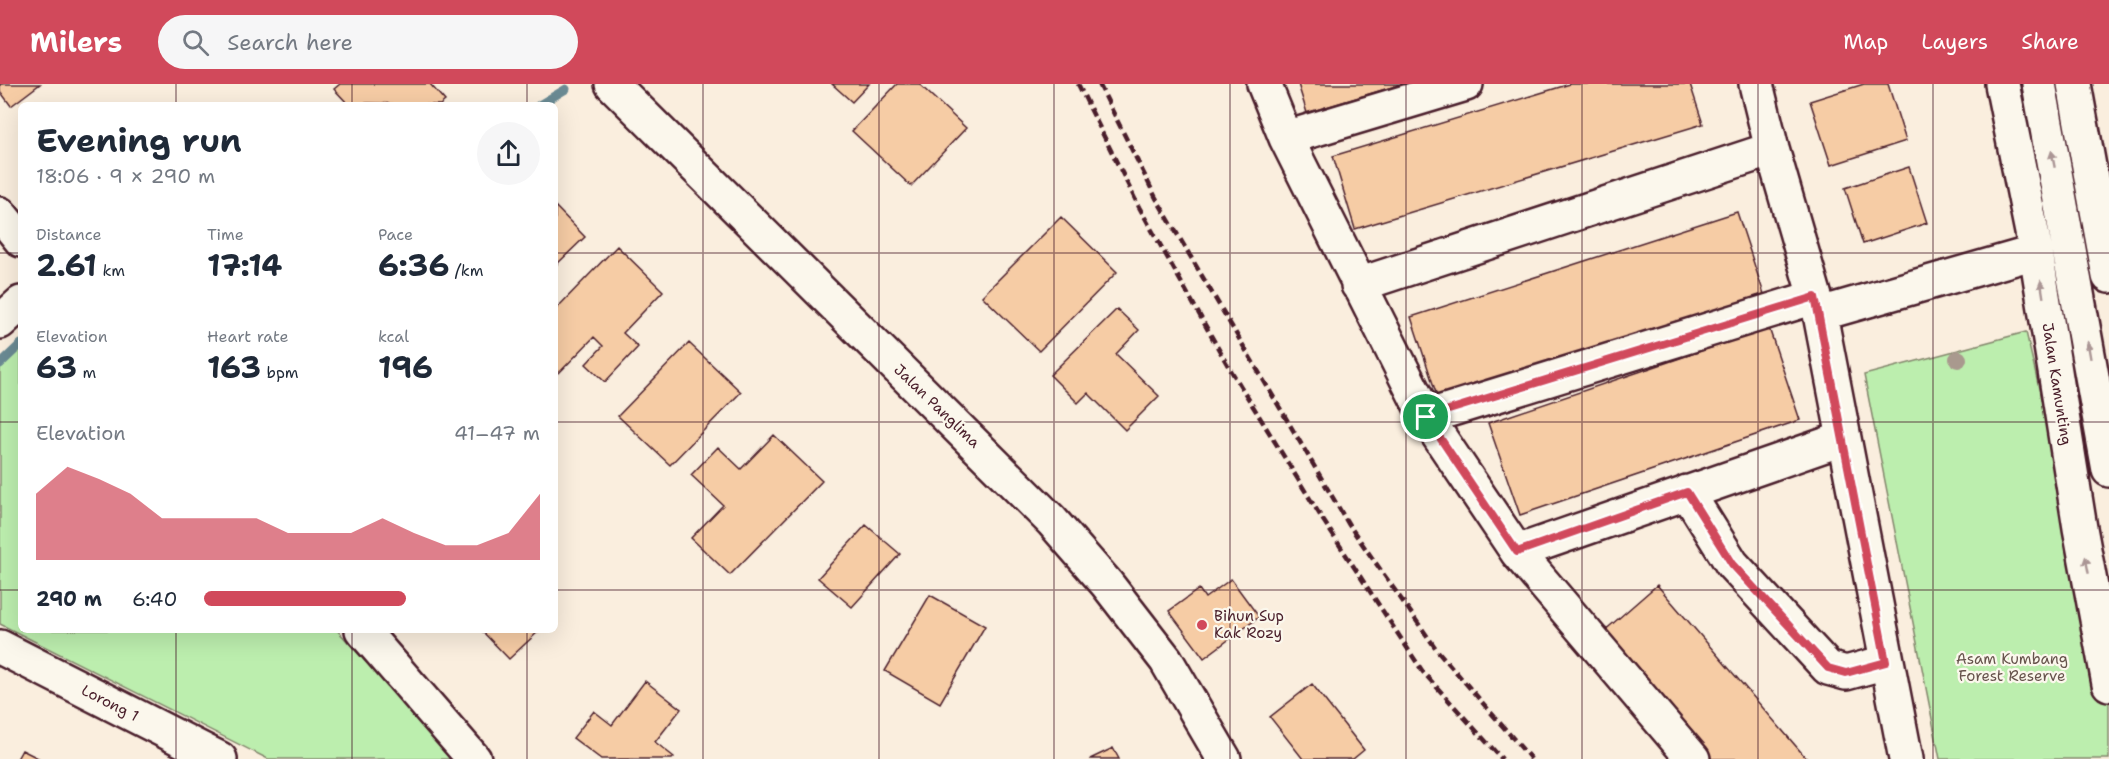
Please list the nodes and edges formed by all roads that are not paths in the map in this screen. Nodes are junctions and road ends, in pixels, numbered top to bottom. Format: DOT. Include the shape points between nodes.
graph roads {
  1 [pos="612,84"];
  2 [pos="1264,84"];
  3 [pos="1466,84"];
  4 [pos="1756,84"];
  5 [pos="2002,84"];
  6 [pos="2039,84"];
  7 [pos="2074,84"];
  8 [pos="1286,138"];
  9 [pos="1772,149"];
  10 [pos="0,214"];
  11 [pos="18,236"];
  12 [pos="2036,252"];
  13 [pos="2109,276"];
  14 [pos="1358,285"];
  15 [pos="1817,305"];
  16 [pos="18,306"];
  17 [pos="0,322"];
  18 [pos="1426,417"];
  19 [pos="1842,439"];
  20 [pos="2109,470"];
  21 [pos="1687,492"];
  22 [pos="1517,552"];
  23 [pos="365,633"];
  24 [pos="0,647"];
  25 [pos="1886,662"];
  26 [pos="2109,684"];
  27 [pos="220,759"];
  28 [pos="474,759"];
  29 [pos="1224,759"];
  30 [pos="1693,759"];
  31 [pos="1906,759"];
  1 -- 29 [label="street, Jalan Panglima" via="1052,521 1166,660"];
  2 -- 8 [label="street"];
  3 -- 8 [label="street"];
  4 -- 9 [label="street"];
  5 -- 12 [label="street, Jalan Kamunting"];
  20 -- 6 [label="street, one-way"];
  7 -- 13 [label="street"];
  8 -- 14 [label="street"];
  9 -- 14 [label="street"];
  9 -- 15 [label="street"];
  10 -- 11 [label="street"];
  12 -- 15 [label="street"];
  26 -- 12 [label="street, Jalan Kamunting, one-way"];
  14 -- 18 [label="street"];
  15 -- 18 [label="street"];
  15 -- 19 [label="street"];
  16 -- 17 [label="street"];
  18 -- 22 [label="street"];
  19 -- 21 [label="street"];
  19 -- 25 [label="street"];
  21 -- 22 [label="street"];
  21 -- 25 [label="street" via="1732,564 1828,668 1846,673"];
  22 -- 30 [label="street"];
  23 -- 28 [label="street"];
  24 -- 27 [label="street, Lorong 1"];
  25 -- 31 [label="street"];
}
